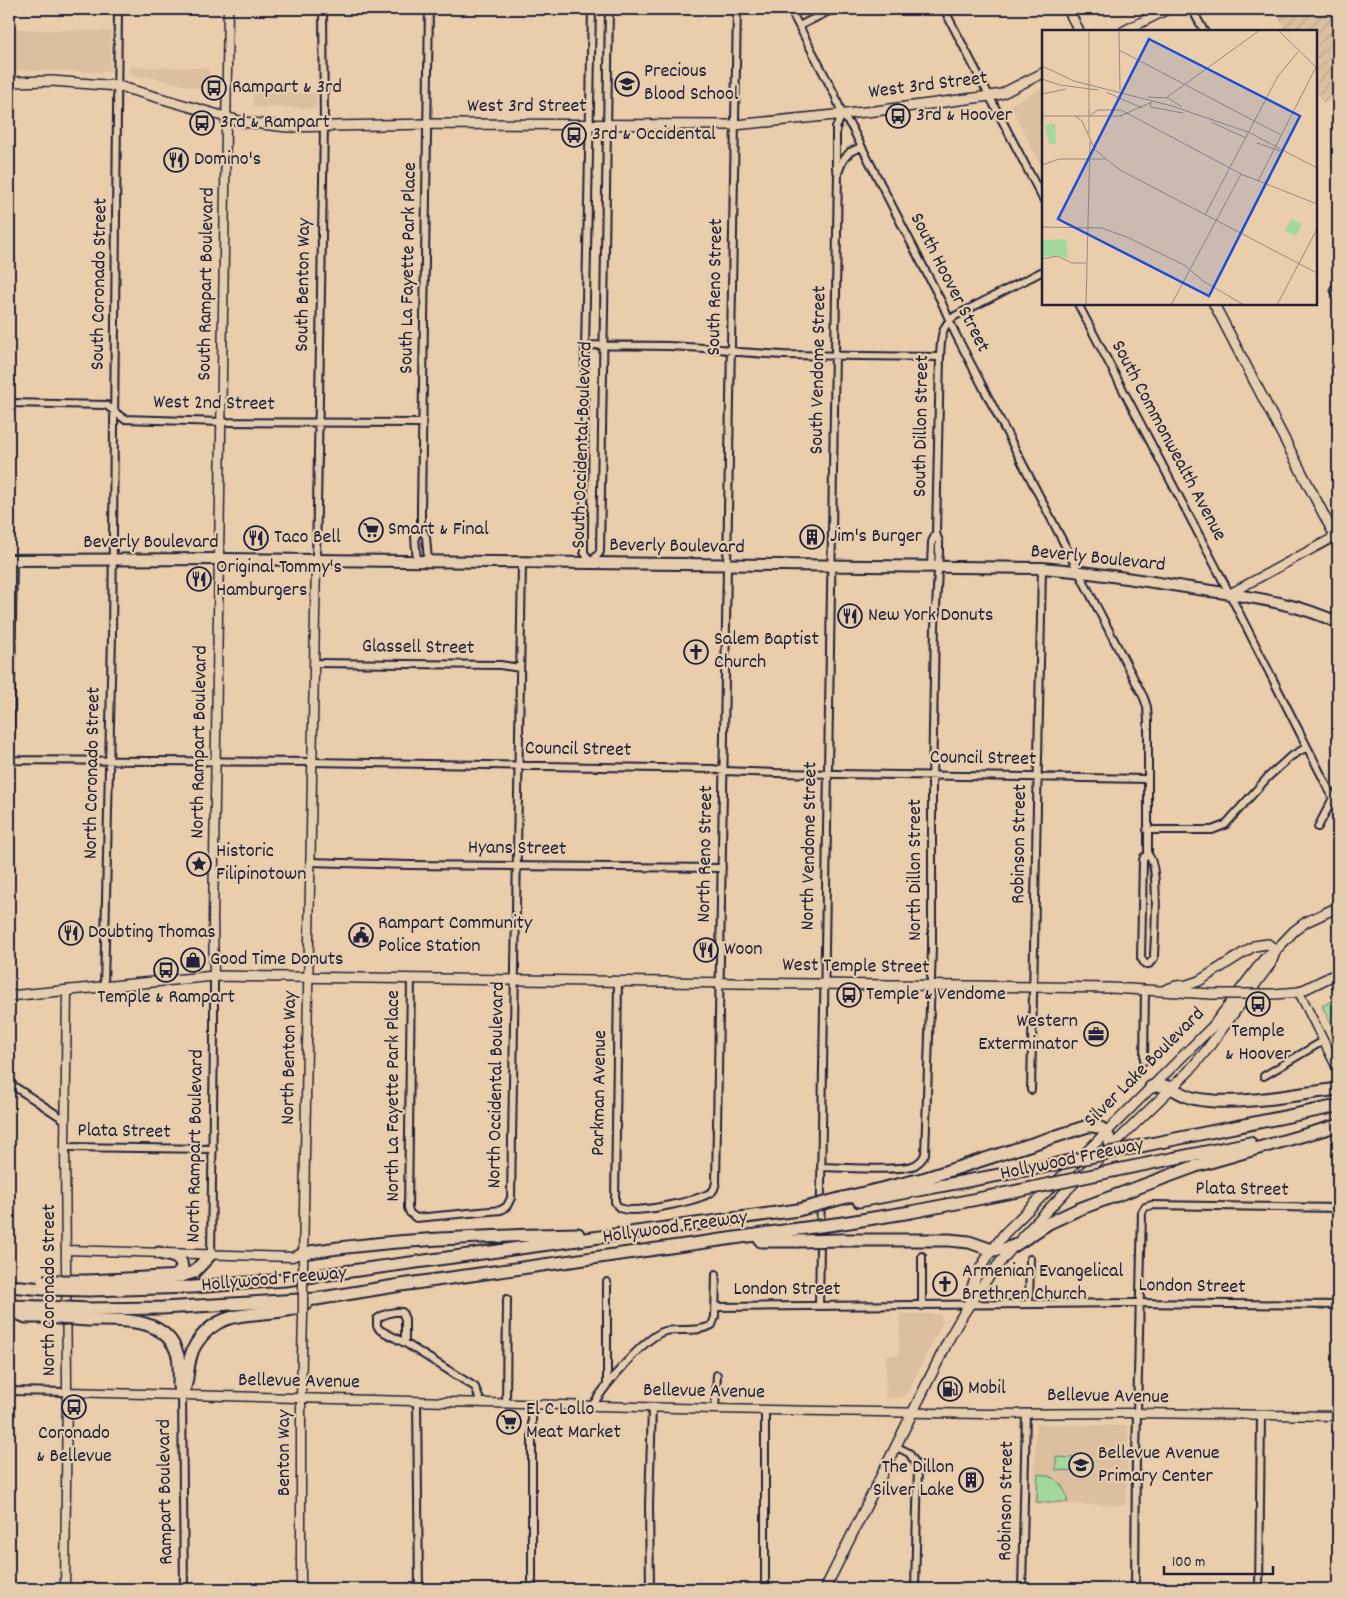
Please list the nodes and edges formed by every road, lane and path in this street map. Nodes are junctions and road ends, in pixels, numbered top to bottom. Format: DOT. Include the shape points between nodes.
graph roads {
  1 [pos="118,9"];
  2 [pos="228,9"];
  3 [pos="323,9"];
  4 [pos="429,9"];
  5 [pos="592,9"];
  6 [pos="609,9"];
  7 [pos="737,9"];
  8 [pos="790,9"];
  9 [pos="833,9"];
  10 [pos="944,9"];
  11 [pos="1068,9"];
  12 [pos="1168,9"];
  13 [pos="1192,9"];
  14 [pos="799,26"];
  15 [pos="1078,30"];
  16 [pos="1126,30"];
  17 [pos="1203,30"];
  18 [pos="1042,74"];
  19 [pos="9,82"];
  20 [pos="118,86"];
  21 [pos="990,96"];
  22 [pos="842,114"];
  23 [pos="226,117"];
  24 [pos="428,124"];
  25 [pos="590,125"];
  26 [pos="735,125"];
  27 [pos="607,126"];
  28 [pos="324,127"];
  29 [pos="861,147"];
  30 [pos="838,174"];
  31 [pos="1042,197"];
  32 [pos="1042,272"];
  33 [pos="1334,289"];
  34 [pos="1338,296"];
  35 [pos="1079,305"];
  36 [pos="1215,305"];
  37 [pos="948,320"];
  38 [pos="585,345"];
  39 [pos="604,346"];
  40 [pos="732,351"];
  41 [pos="835,355"];
  42 [pos="940,357"];
  43 [pos="9,403"];
  44 [pos="115,412"];
  45 [pos="222,422"];
  46 [pos="318,422"];
  47 [pos="422,423"];
  48 [pos="421,528"];
  49 [pos="1337,538"];
  50 [pos="220,559"];
  51 [pos="11,560"];
  52 [pos="112,560"];
  53 [pos="316,561"];
  54 [pos="428,561"];
  55 [pos="417,562"];
  56 [pos="522,563"];
  57 [pos="591,564"];
  58 [pos="727,566"];
  59 [pos="832,566"];
  60 [pos="934,567"];
  61 [pos="1042,568"];
  62 [pos="1080,571"];
  63 [pos="1229,594"];
  64 [pos="1338,623"];
  65 [pos="314,663"];
  66 [pos="520,668"];
  67 [pos="1307,747"];
  68 [pos="9,760"];
  69 [pos="109,762"];
  70 [pos="312,762"];
  71 [pos="216,763"];
  72 [pos="519,766"];
  73 [pos="724,771"];
  74 [pos="828,773"];
  75 [pos="933,774"];
  76 [pos="1037,776"];
  77 [pos="1147,779"];
  78 [pos="9,799"];
  79 [pos="1318,827"];
  80 [pos="1147,830"];
  81 [pos="1148,855"];
  82 [pos="311,862"];
  83 [pos="517,866"];
  84 [pos="722,868"];
  85 [pos="1338,907"];
  86 [pos="1276,950"];
  87 [pos="1338,973"];
  88 [pos="214,976"];
  89 [pos="309,976"];
  90 [pos="411,978"];
  91 [pos="515,980"];
  92 [pos="618,981"];
  93 [pos="720,982"];
  94 [pos="825,984"];
  95 [pos="104,986"];
  96 [pos="930,986"];
  97 [pos="1034,986"];
  98 [pos="67,990"];
  99 [pos="1145,990"];
  100 [pos="1162,991"];
  101 [pos="1299,992"];
  102 [pos="9,996"];
  103 [pos="1323,1041"];
  104 [pos="1144,1061"];
  105 [pos="1338,1070"];
  106 [pos="1264,1076"];
  107 [pos="9,1083"];
  108 [pos="1151,1087"];
  109 [pos="1173,1088"];
  110 [pos="1338,1089"];
  111 [pos="1031,1090"];
  112 [pos="1332,1107"];
  113 [pos="65,1120"];
  114 [pos="1337,1125"];
  115 [pos="1106,1132"];
  116 [pos="65,1147"];
  117 [pos="213,1149"];
  118 [pos="1111,1149"];
  119 [pos="821,1167"];
  120 [pos="843,1201"];
  121 [pos="617,1206"];
  122 [pos="1338,1208"];
  123 [pos="410,1213"];
  124 [pos="630,1233"];
  125 [pos="798,1235"];
  126 [pos="1014,1246"];
  127 [pos="67,1250"];
  128 [pos="992,1250"];
  129 [pos="160,1253"];
  130 [pos="211,1254"];
  131 [pos="922,1256"];
  132 [pos="303,1258"];
  133 [pos="1030,1259"];
  134 [pos="716,1274"];
  135 [pos="173,1277"];
  136 [pos="9,1282"];
  137 [pos="607,1282"];
  138 [pos="44,1285"];
  139 [pos="89,1285"];
  140 [pos="9,1286"];
  141 [pos="316,1299"];
  142 [pos="507,1299"];
  143 [pos="1140,1303"];
  144 [pos="968,1304"];
  145 [pos="1029,1304"];
  146 [pos="1338,1305"];
  147 [pos="9,1306"];
  148 [pos="716,1306"];
  149 [pos="819,1306"];
  150 [pos="922,1306"];
  151 [pos="9,1310"];
  152 [pos="44,1312"];
  153 [pos="89,1314"];
  154 [pos="303,1316"];
  155 [pos="404,1343"];
  156 [pos="717,1375"];
  157 [pos="607,1384"];
  158 [pos="9,1391"];
  159 [pos="67,1392"];
  160 [pos="182,1394"];
  161 [pos="301,1397"];
  162 [pos="416,1402"];
  163 [pos="481,1403"];
  164 [pos="506,1404"];
  165 [pos="532,1404"];
  166 [pos="592,1406"];
  167 [pos="652,1408"];
  168 [pos="715,1409"];
  169 [pos="765,1410"];
  170 [pos="913,1412"];
  171 [pos="1026,1413"];
  172 [pos="1137,1413"];
  173 [pos="1261,1415"];
  174 [pos="1338,1416"];
  175 [pos="895,1446"];
  176 [pos="65,1589"];
  177 [pos="184,1589"];
  178 [pos="301,1589"];
  179 [pos="419,1589"];
  180 [pos="532,1589"];
  181 [pos="650,1589"];
  182 [pos="764,1589"];
  183 [pos="824,1589"];
  184 [pos="915,1589"];
  185 [pos="1022,1589"];
  186 [pos="1135,1589"];
  187 [pos="1259,1589"];
  1 -- 20 [label="street, South Coronado Street"];
  2 -- 23 [label="street, South Rampart Boulevard"];
  3 -- 28 [label="street, South Benton Way"];
  4 -- 24 [label="street, South La Fayette Park Place"];
  5 -- 25 [label="street, South Occidental Boulevard"];
  6 -- 27 [label="street, South Occidental Boulevard"];
  7 -- 26 [label="street, South Reno Street"];
  8 -- 14 [label="street, South Hoover Street"];
  9 -- 14 [label="street"];
  10 -- 21 [label="street"];
  11 -- 15 [label="main road"];
  12 -- 16 [label="main road"];
  13 -- 17 [label="street"];
  14 -- 22 [label="street, South Hoover Street"];
  18 -- 21 [label="main road, West 3rd Street" via="1001,94"];
  19 -- 20 [label="main road, West 3rd Street" via="52,81"];
  20 -- 23 [label="main road, West 3rd Street"];
  20 -- 44 [label="street, South Coronado Street"];
  21 -- 22 [label="main road, West 3rd Street"];
  21 -- 31 [label="street"];
  22 -- 26 [label="main road, West 3rd Street"];
  22 -- 29 [label="street, South Hoover Street"];
  22 -- 30 [label="street, South Vendome Street" via="836,128"];
  23 -- 28 [label="main road, West 3rd Street" via="251,124"];
  23 -- 45 [label="street, South Rampart Boulevard"];
  24 -- 25 [label="main road, West 3rd Street"];
  24 -- 28 [label="main road, West 3rd Street"];
  24 -- 47 [label="street, South La Fayette Park Place"];
  25 -- 27 [label="main road, West 3rd Street"];
  25 -- 38 [label="street, South Occidental Boulevard"];
  26 -- 27 [label="main road, West 3rd Street"];
  26 -- 40 [label="street, South Reno Street"];
  27 -- 39 [label="street, South Occidental Boulevard"];
  28 -- 46 [label="street, South Benton Way"];
  29 -- 30 [label="street" via="843,160"];
  29 -- 37 [label="street, South Hoover Street"];
  30 -- 41 [label="street, South Vendome Street"];
  32 -- 37 [label="street"];
  33 -- 34 [label="street"];
  35 -- 63 [label="street, South Commonwealth Avenue"];
  36 -- 49 [label="main road"];
  37 -- 42 [label="street, South Dillon Street" via="942,332"];
  37 -- 62 [label="street, South Hoover Street"];
  38 -- 39 [label="street"];
  38 -- 57 [label="street, South Occidental Boulevard" via="584,552"];
  39 -- 40 [label="street" via="669,346"];
  39 -- 57 [label="street, South Occidental Boulevard" via="600,552"];
  40 -- 41 [label="street"];
  40 -- 58 [label="street, South Reno Street"];
  41 -- 42 [label="street"];
  41 -- 59 [label="street, South Vendome Street"];
  42 -- 60 [label="street, South Dillon Street" via="936,533 939,542"];
  43 -- 44 [label="street, West 2nd Street" via="106,405"];
  44 -- 45 [label="street, West 2nd Street" via="124,419"];
  44 -- 52 [label="street, South Coronado Street"];
  45 -- 46 [label="street, West 2nd Street"];
  45 -- 50 [label="street, South Rampart Boulevard"];
  46 -- 47 [label="street, West 2nd Street"];
  46 -- 53 [label="street, South Benton Way"];
  47 -- 48 [label="street, South La Fayette Park Place"];
  48 -- 54 [label="street, South La Fayette Park Place" via="426,537"];
  48 -- 55 [label="street, South La Fayette Park Place" via="415,537"];
  49 -- 63 [label="street"];
  50 -- 52 [label="main road, Beverly Boulevard"];
  50 -- 53 [label="main road, Beverly Boulevard"];
  50 -- 71 [label="street, North Rampart Boulevard"];
  51 -- 52 [label="main road, Beverly Boulevard"];
  51 -- 68 [label="street"];
  52 -- 69 [label="street, North Coronado Street"];
  53 -- 55 [label="main road, Beverly Boulevard"];
  53 -- 65 [label="street, North Benton Way"];
  54 -- 55 [label="main road, Beverly Boulevard"];
  54 -- 56 [label="main road, Beverly Boulevard"];
  56 -- 57 [label="main road, Beverly Boulevard"];
  56 -- 66 [label="street, North Occidental Boulevard"];
  57 -- 58 [label="main road, Beverly Boulevard"];
  58 -- 59 [label="main road, Beverly Boulevard"];
  58 -- 73 [label="street, North Reno Street"];
  59 -- 60 [label="main road, Beverly Boulevard"];
  59 -- 74 [label="street, North Vendome Street"];
  60 -- 61 [label="main road, Beverly Boulevard"];
  60 -- 75 [label="street, North Dillon Street"];
  61 -- 62 [label="main road, Beverly Boulevard"];
  61 -- 76 [label="street, Robinson Street"];
  62 -- 63 [label="main road, Beverly Boulevard"];
  62 -- 77 [label="street, South Hoover Street" via="1147,707"];
  63 -- 64 [label="main road, Beverly Boulevard" via="1297,608"];
  63 -- 67 [label="street, South Commonwealth Avenue"];
  65 -- 66 [label="street, Glassell Street" via="500,665"];
  65 -- 70 [label="street, North Benton Way"];
  66 -- 72 [label="street, North Occidental Boulevard"];
  67 -- 79 [label="street, South Commonwealth Avenue" via="1333,798"];
  67 -- 80 [label="street" via="1268,777 1225,826 1212,830"];
  68 -- 69 [label="street, Council Street"];
  68 -- 78 [label="street"];
  69 -- 71 [label="street, Council Street"];
  69 -- 95 [label="street, North Coronado Street"];
  70 -- 71 [label="street, Council Street"];
  70 -- 72 [label="street, Council Street"];
  70 -- 82 [label="street, North Benton Way"];
  71 -- 88 [label="street, North Rampart Boulevard"];
  72 -- 73 [label="street, Council Street"];
  72 -- 83 [label="street, North Occidental Boulevard"];
  73 -- 74 [label="street, Council Street"];
  73 -- 84 [label="street, North Reno Street"];
  74 -- 75 [label="street, Council Street"];
  74 -- 94 [label="street, North Vendome Street"];
  75 -- 76 [label="street, Council Street"];
  75 -- 96 [label="street, North Dillon Street"];
  76 -- 77 [label="street, Council Street"];
  76 -- 97 [label="street, Robinson Street"];
  77 -- 80 [label="street, South Hoover Street"];
  80 -- 81 [label="street, South Hoover Street"];
  81 -- 81 [label="street" via="1143,860 1141,925 1141,958 1145,964 1150,964 1154,958 1155,945 1155,874"];
  82 -- 83 [label="street, Hyans Street"];
  82 -- 89 [label="street, North Benton Way"];
  83 -- 84 [label="street, Hyans Street"];
  83 -- 91 [label="street, North Occidental Boulevard"];
  84 -- 93 [label="street, North Reno Street"];
  85 -- 86 [label="main road, Silver Lake Boulevard" via="1306,922"];
  86 -- 100 [label="main road" via="1268,944 1254,946 1199,981"];
  86 -- 108 [label="main road, Silver Lake Boulevard" via="1264,959 1213,1026"];
  86 -- 109 [label="main road, Silver Lake Boulevard" via="1271,963 1205,1052"];
  87 -- 101 [label="main road, West Temple Street"];
  88 -- 89 [label="main road, West Temple Street"];
  88 -- 95 [label="main road, West Temple Street"];
  88 -- 117 [label="street, North Rampart Boulevard"];
  89 -- 90 [label="main road, West Temple Street"];
  89 -- 132 [label="street, North Benton Way"];
  90 -- 91 [label="main road, West Temple Street"];
  90 -- 123 [label="street, North La Fayette Park Place"];
  91 -- 92 [label="main road, West Temple Street"];
  91 -- 123 [label="street, North Occidental Boulevard" via="509,1204 498,1210 416,1218"];
  92 -- 93 [label="main road, West Temple Street"];
  92 -- 121 [label="street, Parkman Avenue" via="614,1199"];
  93 -- 94 [label="main road, West Temple Street"];
  93 -- 121 [label="street, North Reno Street" via="715,1187 708,1194 652,1209"];
  94 -- 96 [label="main road, West Temple Street"];
  94 -- 119 [label="street, North Vendome Street"];
  95 -- 98 [label="main road, West Temple Street"];
  96 -- 97 [label="main road, West Temple Street"];
  96 -- 119 [label="street, North Dillon Street" via="926,1148 923,1158 916,1164 901,1168"];
  97 -- 99 [label="main road, West Temple Street"];
  97 -- 111 [label="street, Robinson Street"];
  98 -- 102 [label="main road, West Temple Street"];
  98 -- 113 [label="street, North Coronado Street"];
  99 -- 100 [label="main road, West Temple Street"];
  99 -- 104 [label="street"];
  100 -- 101 [label="main road, West Temple Street, bridge" via="1212,994"];
  101 -- 103 [label="street"];
  103 -- 105 [label="street"];
  103 -- 106 [label="street"];
  107 -- 113 [label="street"];
  108 -- 109 [label="highway"];
  108 -- 115 [label="main road, Silver Lake Boulevard"];
  109 -- 110 [label="highway" via="1188,1097 1216,1101"];
  109 -- 118 [label="main road, Silver Lake Boulevard"];
  112 -- 120 [label="highway, Hollywood Freeway, bridge" via="1042,1167"];
  113 -- 116 [label="street, North Coronado Street"];
  114 -- 125 [label="highway, Hollywood Freeway, bridge" via="1018,1191 843,1223"];
  114 -- 126 [label="highway" via="1196,1166 1079,1209 1058,1218"];
  115 -- 118 [label="highway"];
  115 -- 120 [label="highway" via="1095,1126 1080,1128"];
  115 -- 128 [label="main road, Silver Lake Boulevard"];
  116 -- 117 [label="street, Plata Street"];
  116 -- 127 [label="street, North Coronado Street"];
  117 -- 130 [label="street, North Rampart Boulevard"];
  118 -- 126 [label="main road, Silver Lake Boulevard"];
  119 -- 149 [label="street, North Vendome Street"];
  120 -- 124 [label="highway, Hollywood Freeway, bridge"];
  122 -- 143 [label="street, Plata Street" via="1145,1207 1142,1212"];
  124 -- 132 [label="highway" via="394,1241 360,1244"];
  124 -- 139 [label="highway, Hollywood Freeway" via="285,1280 193,1287"];
  125 -- 128 [label="highway, bridge" via="842,1240 949,1240 969,1242"];
  125 -- 141 [label="highway, Hollywood Freeway" via="726,1240"];
  126 -- 128 [label="highway"];
  126 -- 144 [label="main road, Silver Lake Boulevard"];
  127 -- 129 [label="street"];
  127 -- 159 [label="street, North Coronado Street"];
  128 -- 144 [label="main road, Silver Lake Boulevard" via="970,1290"];
  129 -- 130 [label="street"];
  129 -- 135 [label="highway" via="175,1256 181,1262 182,1269"];
  130 -- 132 [label="street"];
  130 -- 135 [label="highway" via="194,1272"];
  131 -- 150 [label="street"];
  132 -- 154 [label="street, North Benton Way, bridge"];
  133 -- 145 [label="street"];
  134 -- 148 [label="street"];
  135 -- 139 [label="highway"];
  136 -- 138 [label="highway"];
  137 -- 157 [label="street"];
  138 -- 139 [label="highway, bridge"];
  138 -- 140 [label="highway"];
  141 -- 153 [label="highway, Hollywood Freeway"];
  141 -- 160 [label="highway" via="293,1309 235,1316 215,1324 191,1353"];
  142 -- 164 [label="street"];
  143 -- 145 [label="street, London Street"];
  143 -- 146 [label="street, London Street"];
  143 -- 172 [label="street"];
  144 -- 145 [label="street, London Street"];
  144 -- 150 [label="street, London Street"];
  144 -- 170 [label="main road, Silver Lake Boulevard"];
  147 -- 152 [label="highway, Hollywood Freeway"];
  148 -- 149 [label="street, London Street"];
  148 -- 157 [label="street" via="712,1325 699,1329 668,1330 655,1336"];
  149 -- 150 [label="street, London Street"];
  151 -- 152 [label="highway" via="26,1317"];
  152 -- 153 [label="highway, Hollywood Freeway, bridge"];
  153 -- 160 [label="highway" via="159,1329 178,1355"];
  154 -- 161 [label="street, Benton Way"];
  155 -- 155 [label="street" via="405,1319 402,1312 380,1316 377,1319 380,1330"];
  155 -- 163 [label="street" via="475,1387"];
  156 -- 168 [label="street"];
  157 -- 166 [label="street"];
  158 -- 159 [label="street, Bellevue Avenue"];
  159 -- 160 [label="street, Bellevue Avenue"];
  159 -- 176 [label="street, North Coronado Street"];
  160 -- 161 [label="street, Bellevue Avenue"];
  160 -- 177 [label="street, Rampart Boulevard"];
  161 -- 162 [label="street, Bellevue Avenue"];
  161 -- 178 [label="street, Benton Way"];
  162 -- 163 [label="street, Bellevue Avenue"];
  162 -- 179 [label="street"];
  163 -- 164 [label="street, Bellevue Avenue"];
  164 -- 165 [label="street, Bellevue Avenue"];
  165 -- 166 [label="street, Bellevue Avenue"];
  165 -- 180 [label="street"];
  166 -- 167 [label="street, Bellevue Avenue"];
  167 -- 168 [label="street, Bellevue Avenue"];
  167 -- 181 [label="street"];
  168 -- 169 [label="street, Bellevue Avenue"];
  169 -- 170 [label="street, Bellevue Avenue"];
  169 -- 182 [label="street"];
  170 -- 171 [label="street, Bellevue Avenue"];
  170 -- 175 [label="main road, Silver Lake Boulevard"];
  171 -- 172 [label="street, Bellevue Avenue"];
  171 -- 185 [label="street, Robinson Street"];
  172 -- 173 [label="street, Bellevue Avenue"];
  172 -- 186 [label="street"];
  173 -- 174 [label="street, Bellevue Avenue"];
  173 -- 187 [label="street"];
  175 -- 183 [label="main road, Silver Lake Boulevard"];
  175 -- 184 [label="street" via="909,1453 918,1467"];
}
